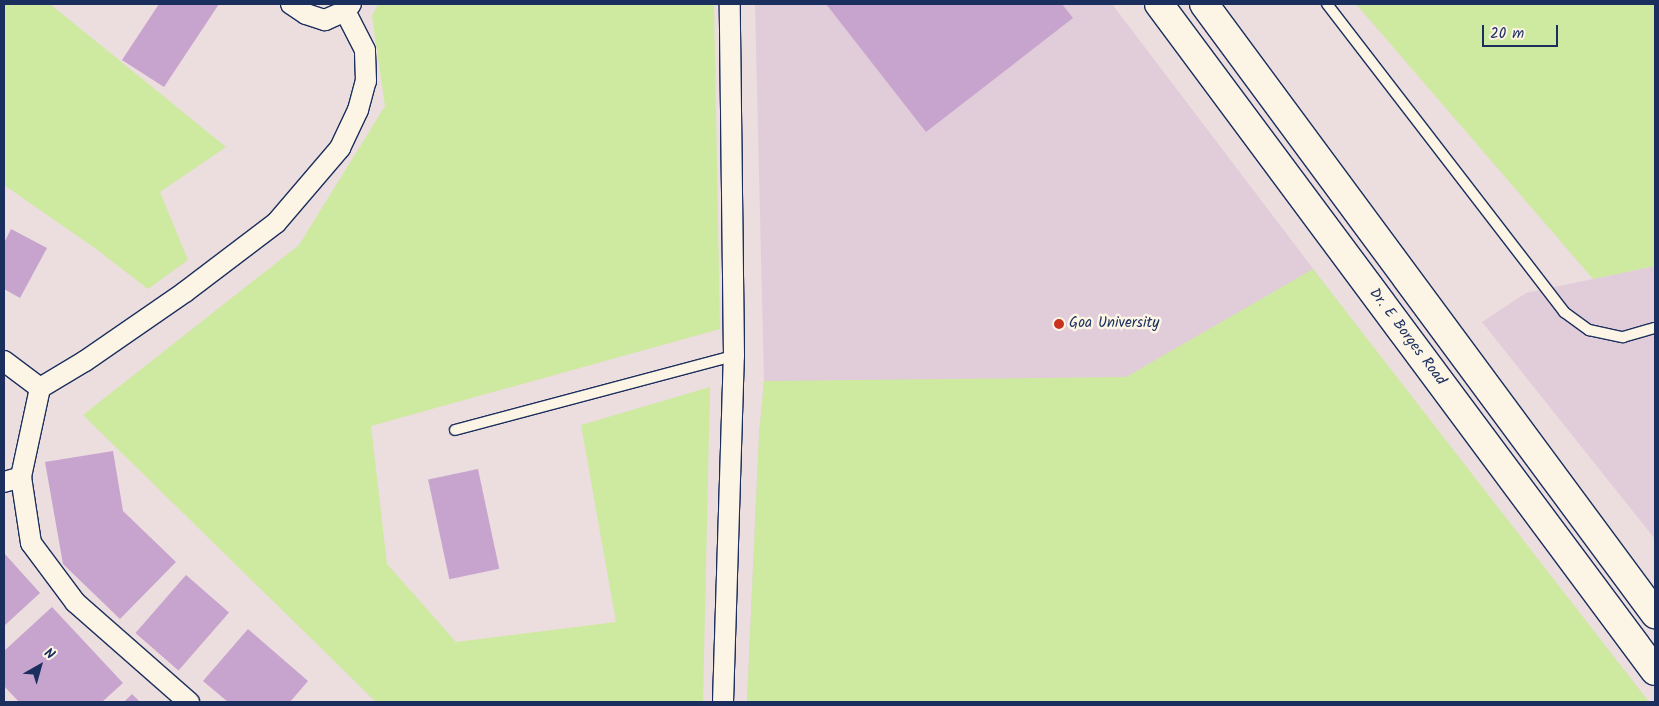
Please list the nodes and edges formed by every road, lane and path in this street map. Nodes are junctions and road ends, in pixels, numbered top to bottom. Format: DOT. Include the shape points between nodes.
graph roads {
  1 [pos="291,4"];
  2 [pos="730,4"];
  3 [pos="1159,4"];
  4 [pos="1204,4"];
  5 [pos="1327,4"];
  6 [pos="348,8"];
  7 [pos="1655,328"];
  8 [pos="734,356"];
  9 [pos="4,361"];
  10 [pos="40,388"];
  11 [pos="455,430"];
  12 [pos="12,479"];
  13 [pos="1655,614"];
  14 [pos="1655,672"];
  15 [pos="189,702"];
  16 [pos="723,702"];
  1 -- 6 [label="street" via="306,14 325,20"];
  2 -- 8 [label="street"];
  3 -- 14 [label="main road, Dr. E Borges Road"];
  4 -- 13 [label="main road"];
  5 -- 7 [label="lane" via="1564,312 1589,330 1623,337"];
  6 -- 10 [label="street" via="365,50 366,81 358,110 340,148 276,222 185,292"];
  8 -- 11 [label="lane"];
  8 -- 16 [label="street"];
  9 -- 10 [label="street"];
  10 -- 12 [label="street"];
  12 -- 15 [label="street" via="32,543 75,602"];
}
